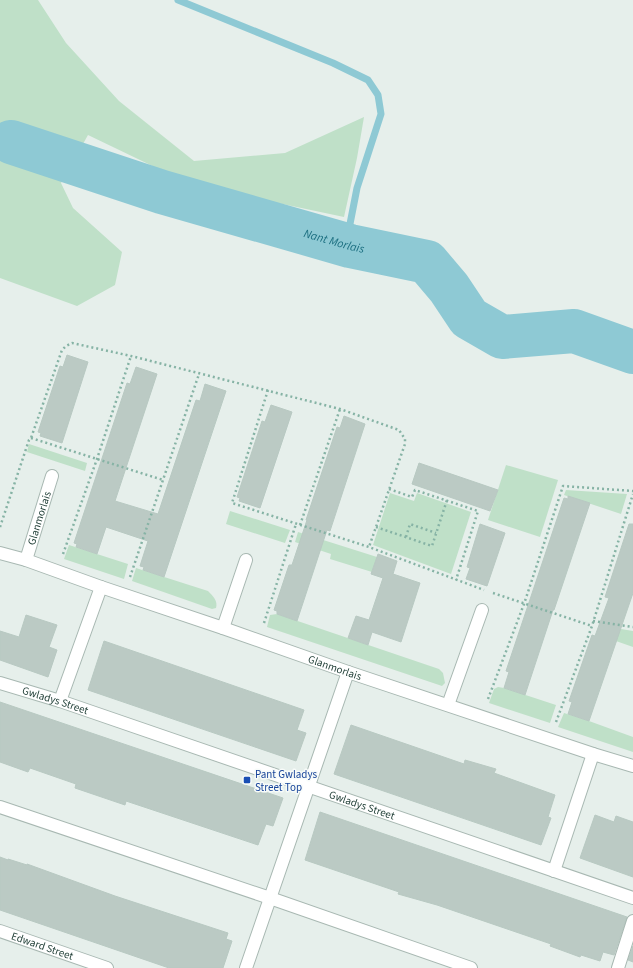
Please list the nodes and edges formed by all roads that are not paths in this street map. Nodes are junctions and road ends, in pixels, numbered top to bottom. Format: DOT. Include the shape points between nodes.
graph roads {
  1 [pos="52,476"];
  2 [pos="0,553"];
  3 [pos="26,560"];
  4 [pos="246,560"];
  5 [pos="101,587"];
  6 [pos="482,610"];
  7 [pos="223,628"];
  8 [pos="348,672"];
  9 [pos="0,683"];
  10 [pos="60,701"];
  11 [pos="448,705"];
  12 [pos="593,754"];
  13 [pos="633,766"];
  14 [pos="308,787"];
  15 [pos="0,807"];
  16 [pos="554,871"];
  17 [pos="270,898"];
  18 [pos="633,898"];
  19 [pos="633,921"];
  20 [pos="0,931"];
  21 [pos="107,968"];
  22 [pos="246,968"];
  23 [pos="471,968"];
  24 [pos="618,968"];
  1 -- 3 [label="street, Glanmorlais"];
  2 -- 3 [label="street, Glanmorlais"];
  3 -- 5 [label="street, Glanmorlais"];
  4 -- 7 [label="street"];
  5 -- 7 [label="street, Glanmorlais"];
  5 -- 10 [label="street"];
  6 -- 11 [label="street"];
  7 -- 8 [label="street, Glanmorlais"];
  8 -- 11 [label="street, Glanmorlais"];
  8 -- 14 [label="street"];
  9 -- 10 [label="street, Gwladys Street"];
  10 -- 14 [label="street, Gwladys Street"];
  11 -- 12 [label="street, Glanmorlais"];
  12 -- 13 [label="street, Glanmorlais"];
  12 -- 16 [label="street"];
  14 -- 16 [label="street, Gwladys Street"];
  14 -- 17 [label="street"];
  15 -- 17 [label="street"];
  16 -- 18 [label="street, Gwladys Street"];
  17 -- 22 [label="street"];
  17 -- 23 [label="street"];
  19 -- 24 [label="street"];
  20 -- 21 [label="street, Edward Street"];
}
